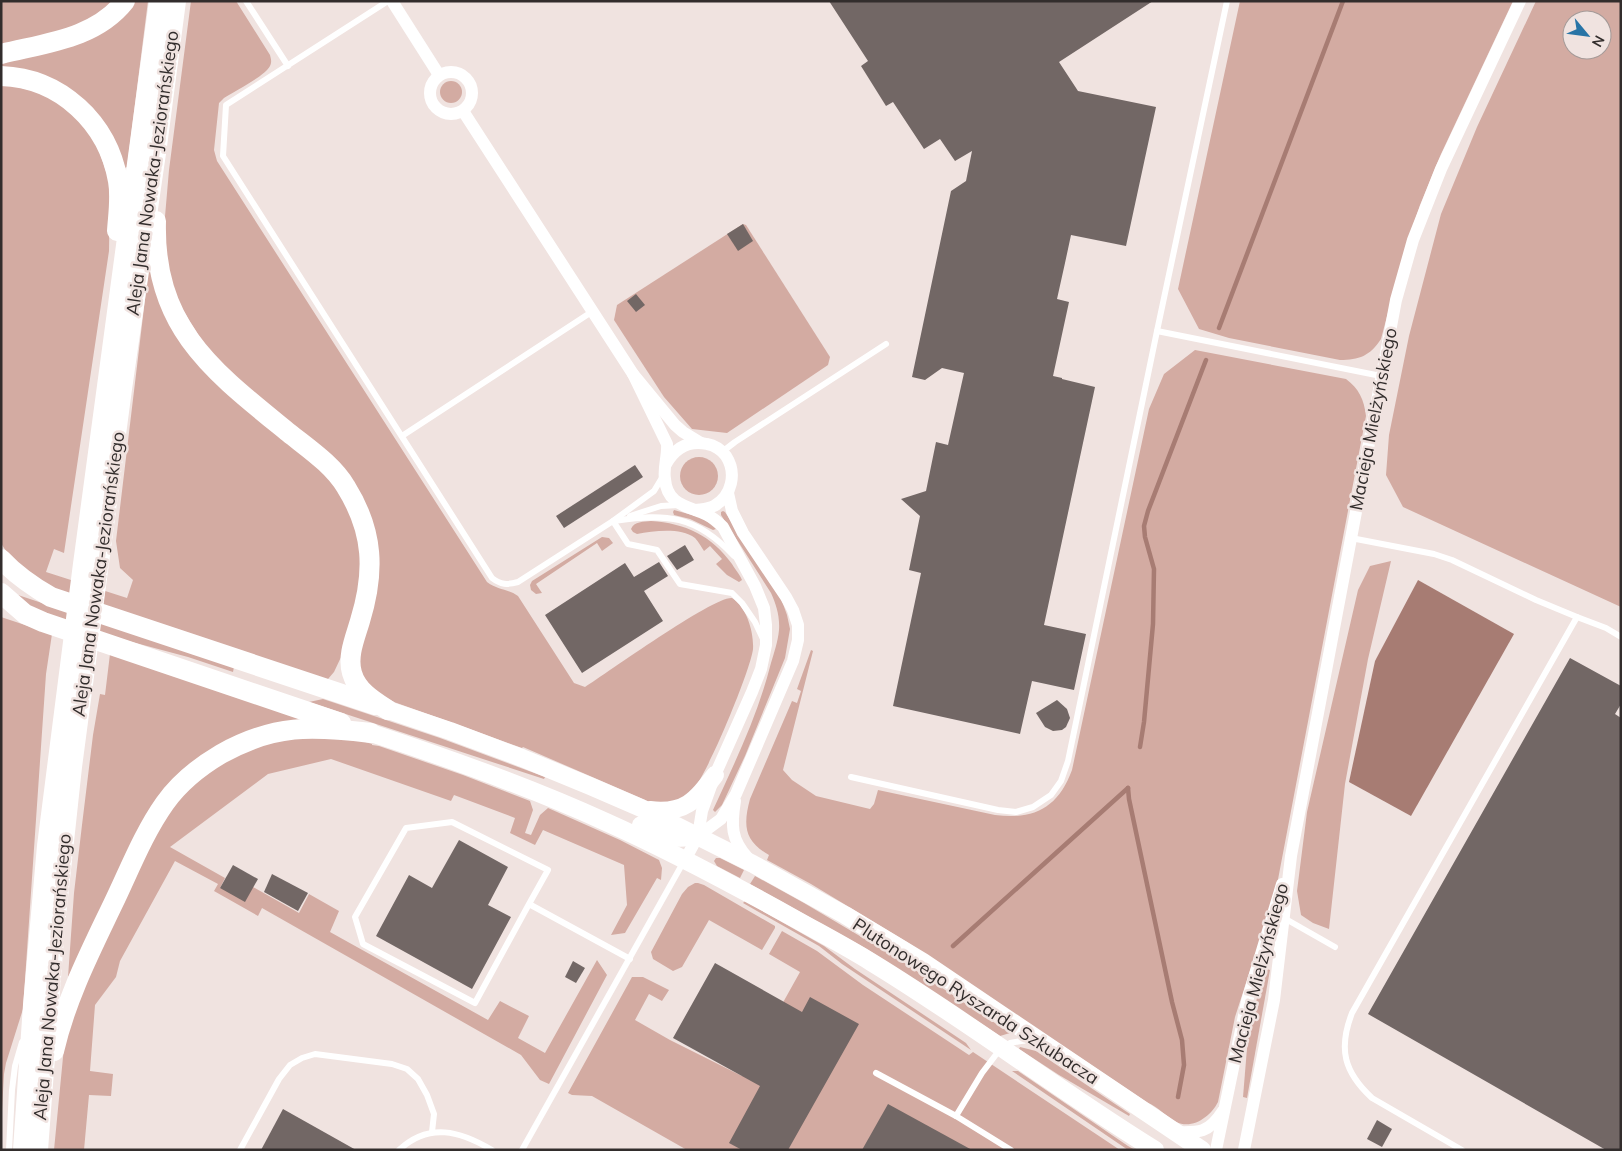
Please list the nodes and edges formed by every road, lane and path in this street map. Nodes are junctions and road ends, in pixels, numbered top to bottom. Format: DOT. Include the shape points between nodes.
graph roads {
  1 [pos="125,1"];
  2 [pos="159,1"];
  3 [pos="176,1"];
  4 [pos="246,1"];
  5 [pos="388,1"];
  6 [pos="392,1"];
  7 [pos="1227,1"];
  8 [pos="1520,1"];
  9 [pos="1,54"];
  10 [pos="288,66"];
  11 [pos="439,75"];
  12 [pos="1,76"];
  13 [pos="463,111"];
  14 [pos="157,146"];
  15 [pos="593,311"];
  16 [pos="1157,331"];
  17 [pos="114,341"];
  18 [pos="886,344"];
  19 [pos="633,374"];
  20 [pos="1382,376"];
  21 [pos="402,436"];
  22 [pos="701,442"];
  23 [pos="722,452"];
  24 [pos="665,469"];
  25 [pos="728,493"];
  26 [pos="681,505"];
  27 [pos="696,510"];
  28 [pos="612,521"];
  29 [pos="1351,538"];
  30 [pos="1,559"];
  31 [pos="743,565"];
  32 [pos="91,566"];
  33 [pos="5,602"];
  34 [pos="1577,617"];
  35 [pos="1621,637"];
  36 [pos="766,644"];
  37 [pos="351,653"];
  38 [pos="76,678"];
  39 [pos="322,688"];
  40 [pos="272,701"];
  41 [pos="388,710"];
  42 [pos="371,733"];
  43 [pos="433,753"];
  44 [pos="715,775"];
  45 [pos="851,777"];
  46 [pos="736,794"];
  47 [pos="641,808"];
  48 [pos="698,836"];
  49 [pos="1291,856"];
  50 [pos="685,860"];
  51 [pos="753,864"];
  52 [pos="529,904"];
  53 [pos="1284,918"];
  54 [pos="1334,947"];
  55 [pos="630,959"];
  56 [pos="33,1005"];
  57 [pos="1042,1042"];
  58 [pos="1001,1048"];
  59 [pos="876,1073"];
  60 [pos="1228,1094"];
  61 [pos="40,1116"];
  62 [pos="956,1116"];
  63 [pos="432,1132"];
  64 [pos="1175,1132"];
  65 [pos="9,1150"];
  66 [pos="23,1150"];
  67 [pos="38,1150"];
  68 [pos="240,1150"];
  69 [pos="399,1150"];
  70 [pos="492,1150"];
  71 [pos="522,1150"];
  72 [pos="1011,1150"];
  73 [pos="1155,1150"];
  74 [pos="1202,1150"];
  75 [pos="1216,1150"];
  76 [pos="1244,1150"];
  77 [pos="1462,1150"];
  1 -- 9 [label="main road" via="98,26 80,34"];
  2 -- 17 [label="main road, Aleja Jana Nowaka-Jeziorańskiego"];
  3 -- 14 [label="main road, Aleja Jana Nowaka-Jeziorańskiego"];
  4 -- 10 [label="lane"];
  5 -- 10 [label="lane"];
  6 -- 11 [label="street"];
  7 -- 16 [label="lane"];
  8 -- 20 [label="street, Macieja Mielżyńskiego" via="1441,169 1413,240 1396,300"];
  10 -- 21 [label="lane" via="226,105 223,156"];
  11 -- 13 [label="street" via="431,85 433,104 444,113"];
  11 -- 13 [label="street" via="459,72 469,81 471,100"];
  12 -- 17 [label="main road" via="30,80 68,98 96,127 113,160 119,183"];
  13 -- 15 [label="street"];
  14 -- 32 [label="main road, Aleja Jana Nowaka-Jeziorańskiego"];
  14 -- 37 [label="main road" via="155,239 159,269 180,325 194,347 234,388 327,464 344,484 360,512 369,541 370,561 368,587"];
  15 -- 19 [label="street"];
  15 -- 21 [label="lane"];
  16 -- 20 [label="lane"];
  16 -- 45 [label="lane" via="1068,761 1061,781 1051,795 1033,808 1016,812"];
  17 -- 32 [label="main road, Aleja Jana Nowaka-Jeziorańskiego"];
  18 -- 23 [label="lane"];
  19 -- 22 [label="street" via="675,425"];
  19 -- 24 [label="street" via="667,444"];
  20 -- 29 [label="street, Macieja Mielżyńskiego"];
  21 -- 28 [label="lane" via="492,578 499,584 518,582"];
  22 -- 23 [label="street"];
  22 -- 24 [label="street" via="680,448"];
  23 -- 25 [label="street" via="731,467"];
  24 -- 26 [label="street" via="667,490"];
  24 -- 28 [label="lane" via="654,491"];
  25 -- 27 [label="street" via="714,506"];
  25 -- 46 [label="street" via="732,511 786,597 798,625 793,661"];
  26 -- 27 [label="street"];
  26 -- 28 [label="lane" via="661,506"];
  27 -- 31 [label="street" via="723,527"];
  28 -- 31 [label="lane" via="650,516 682,521 708,533"];
  28 -- 36 [label="lane" via="628,544 657,550 680,584 732,593 755,622"];
  29 -- 34 [label="lane" via="1452,560"];
  29 -- 49 [label="street, Macieja Mielżyńskiego"];
  30 -- 39 [label="main road" via="29,585 51,597"];
  31 -- 36 [label="street" via="764,608"];
  32 -- 38 [label="main road, Aleja Jana Nowaka-Jeziorańskiego"];
  33 -- 40 [label="main road" via="43,622"];
  34 -- 35 [label="lane"];
  34 -- 77 [label="lane" via="1347,1025 1345,1053 1353,1078 1361,1089"];
  36 -- 44 [label="street" via="761,669"];
  37 -- 39 [label="main road" via="338,676"];
  37 -- 41 [label="main road" via="352,673 359,687"];
  38 -- 56 [label="main road, Aleja Jana Nowaka-Jeziorańskiego" via="47,846"];
  38 -- 61 [label="main road, Aleja Jana Nowaka-Jeziorańskiego"];
  39 -- 40 [label="main road" via="296,698"];
  39 -- 41 [label="main road"];
  40 -- 42 [label="main road"];
  41 -- 47 [label="street, Plutonowego Ryszarda Szkubacza" via="522,758"];
  42 -- 43 [label="street, Plutonowego Ryszarda Szkubacza"];
  42 -- 61 [label="main road" via="331,728 267,733 240,743 206,762 178,787 156,817 70,995"];
  43 -- 48 [label="street" via="561,791 665,836 676,839"];
  43 -- 50 [label="street, Plutonowego Ryszarda Szkubacza" via="517,784"];
  44 -- 47 [label="street" via="698,797 681,808 664,812"];
  44 -- 48 [label="street" via="702,810"];
  46 -- 48 [label="street" via="721,819"];
  46 -- 51 [label="street" via="732,821 734,834 739,849"];
  47 -- 48 [label="street, Plutonowego Ryszarda Szkubacza"];
  48 -- 50 [label="street"];
  48 -- 51 [label="street, Plutonowego Ryszarda Szkubacza"];
  49 -- 53 [label="street, Macieja Mielżyńskiego"];
  49 -- 60 [label="street, Macieja Mielżyńskiego" via="1247,1001"];
  50 -- 55 [label="lane"];
  50 -- 58 [label="street, Plutonowego Ryszarda Szkubacza" via="869,961"];
  51 -- 57 [label="street, Plutonowego Ryszarda Szkubacza" via="901,949"];
  52 -- 52 [label="lane" via="548,870 452,822 406,828 355,917 362,944 475,1003"];
  52 -- 55 [label="lane"];
  53 -- 54 [label="lane"];
  53 -- 76 [label="street, Macieja Mielżyńskiego" via="1273,1009"];
  55 -- 71 [label="lane"];
  56 -- 65 [label="lane" via="15,1066"];
  56 -- 66 [label="main road, Aleja Jana Nowaka-Jeziorańskiego"];
  57 -- 58 [label="lane" via="1021,1040"];
  57 -- 64 [label="street, Plutonowego Ryszarda Szkubacza"];
  58 -- 62 [label="lane"];
  58 -- 73 [label="street, Plutonowego Ryszarda Szkubacza"];
  59 -- 62 [label="lane"];
  60 -- 64 [label="street" via="1223,1110 1212,1125 1197,1133"];
  60 -- 75 [label="street, Macieja Mielżyńskiego"];
  61 -- 67 [label="main road, Aleja Jana Nowaka-Jeziorańskiego"];
  62 -- 72 [label="lane"];
  63 -- 68 [label="lane" via="434,1114 427,1095 418,1079 407,1069 392,1064 315,1054 290,1066 279,1079"];
  63 -- 69 [label="lane" via="409,1140"];
  63 -- 70 [label="lane" via="459,1134"];
  64 -- 74 [label="street, Plutonowego Ryszarda Szkubacza"];
}
